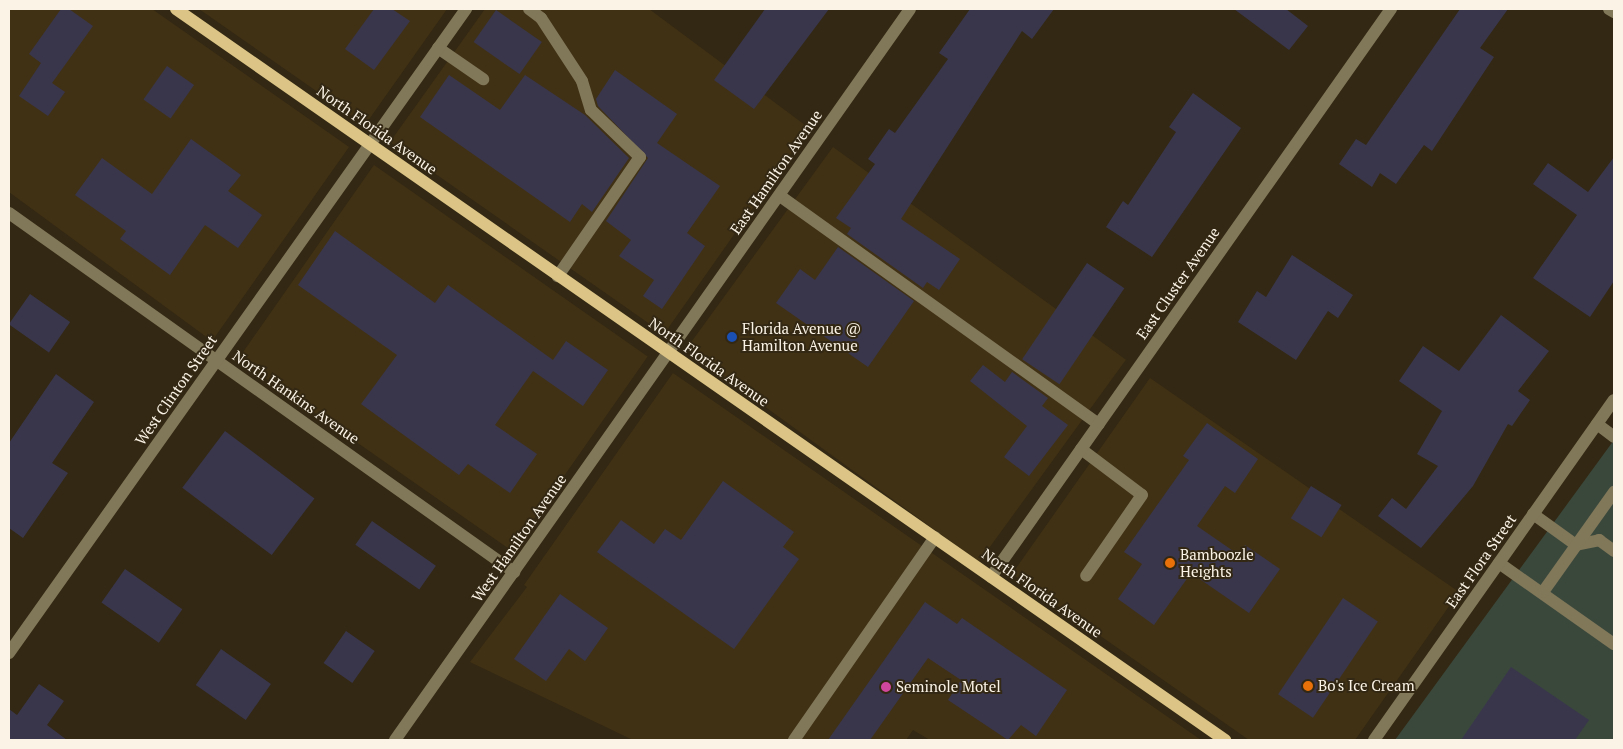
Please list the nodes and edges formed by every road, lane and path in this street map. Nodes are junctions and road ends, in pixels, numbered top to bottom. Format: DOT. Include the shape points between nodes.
graph roads {
  1 [pos="176,9"];
  2 [pos="466,9"];
  3 [pos="529,9"];
  4 [pos="910,9"];
  5 [pos="1391,9"];
  6 [pos="1609,9"];
  7 [pos="1614,12"];
  8 [pos="438,48"];
  9 [pos="483,79"];
  10 [pos="370,145"];
  11 [pos="780,196"];
  12 [pos="9,213"];
  13 [pos="558,276"];
  14 [pos="668,354"];
  15 [pos="217,361"];
  16 [pos="1614,400"];
  17 [pos="1099,424"];
  18 [pos="1597,424"];
  19 [pos="1614,436"];
  20 [pos="1081,449"];
  21 [pos="1614,492"];
  22 [pos="1533,514"];
  23 [pos="935,538"];
  24 [pos="1576,545"];
  25 [pos="1614,551"];
  26 [pos="1499,562"];
  27 [pos="514,572"];
  28 [pos="1086,576"];
  29 [pos="991,577"];
  30 [pos="1543,592"];
  31 [pos="1614,644"];
  32 [pos="9,653"];
  33 [pos="395,740"];
  34 [pos="794,740"];
  35 [pos="1225,740"];
  36 [pos="1374,740"];
  1 -- 10 [label="main road, North Florida Avenue"];
  2 -- 8 [label="street, West Clinton Street"];
  3 -- 13 [label="street" via="541,18 582,81 591,110 640,157"];
  4 -- 11 [label="street, East Hamilton Avenue"];
  5 -- 17 [label="street, East Cluster Avenue"];
  6 -- 7 [label="street"];
  8 -- 9 [label="street"];
  8 -- 10 [label="street, West Clinton Street"];
  10 -- 13 [label="main road, North Florida Avenue"];
  10 -- 15 [label="street, West Clinton Street"];
  11 -- 14 [label="street, East Hamilton Avenue"];
  11 -- 17 [label="street"];
  12 -- 15 [label="street, North Hankins Avenue"];
  13 -- 14 [label="main road, North Florida Avenue"];
  14 -- 23 [label="main road, North Florida Avenue"];
  14 -- 27 [label="street, West Hamilton Avenue"];
  15 -- 27 [label="street, North Hankins Avenue"];
  15 -- 32 [label="street, West Clinton Street"];
  16 -- 18 [label="street, East Flora Street"];
  17 -- 20 [label="street, East Cluster Avenue"];
  18 -- 19 [label="street"];
  18 -- 22 [label="street, East Flora Street"];
  20 -- 28 [label="street" via="1142,495"];
  20 -- 29 [label="street, East Cluster Avenue"];
  21 -- 24 [label="street"];
  22 -- 24 [label="street"];
  22 -- 26 [label="street, East Flora Street"];
  23 -- 29 [label="main road, North Florida Avenue"];
  23 -- 34 [label="street"];
  24 -- 25 [label="street" via="1599,540"];
  24 -- 30 [label="street"];
  26 -- 30 [label="street"];
  26 -- 36 [label="street, East Flora Street"];
  27 -- 33 [label="street, West Hamilton Avenue"];
  29 -- 35 [label="main road, North Florida Avenue"];
  30 -- 31 [label="street"];
}
